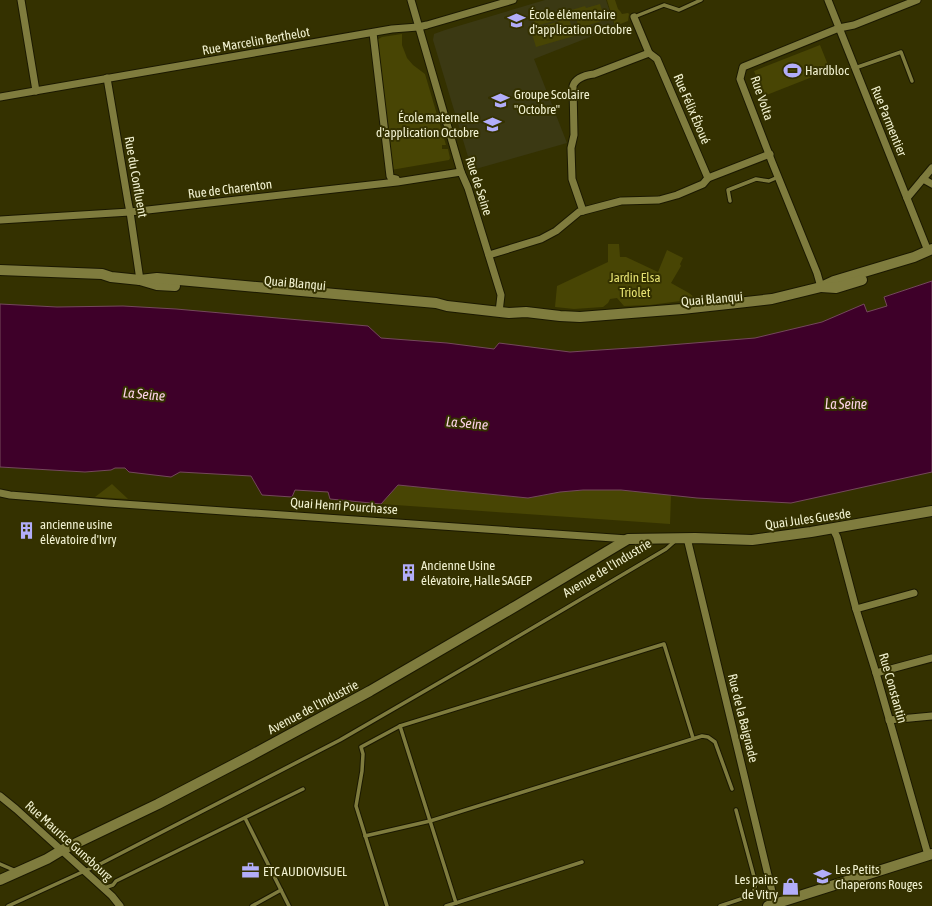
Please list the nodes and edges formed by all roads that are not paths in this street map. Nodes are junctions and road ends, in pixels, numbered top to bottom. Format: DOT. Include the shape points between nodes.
graph roads {
  1 [pos="21,0"];
  2 [pos="411,0"];
  3 [pos="701,0"];
  4 [pos="828,0"];
  5 [pos="917,0"];
  6 [pos="509,1"];
  7 [pos="634,17"];
  8 [pos="418,27"];
  9 [pos="839,28"];
  10 [pos="373,33"];
  11 [pos="649,53"];
  12 [pos="855,68"];
  13 [pos="107,78"];
  14 [pos="912,81"];
  15 [pos="36,91"];
  16 [pos="0,97"];
  17 [pos="770,154"];
  18 [pos="932,168"];
  19 [pos="461,172"];
  20 [pos="778,177"];
  21 [pos="708,178"];
  22 [pos="396,179"];
  23 [pos="923,179"];
  24 [pos="932,184"];
  25 [pos="907,198"];
  26 [pos="730,201"];
  27 [pos="583,211"];
  28 [pos="130,212"];
  29 [pos="0,220"];
  30 [pos="931,252"];
  31 [pos="489,255"];
  32 [pos="0,270"];
  33 [pos="0,276"];
  34 [pos="111,277"];
  35 [pos="140,280"];
  36 [pos="821,287"];
  37 [pos="504,312"];
  38 [pos="0,493"];
  39 [pos="932,512"];
  40 [pos="833,529"];
  41 [pos="682,538"];
  42 [pos="628,539"];
  43 [pos="914,593"];
  44 [pos="856,609"];
  45 [pos="932,658"];
  46 [pos="876,673"];
  47 [pos="932,716"];
  48 [pos="890,720"];
  49 [pos="400,726"];
  50 [pos="693,738"];
  51 [pos="303,789"];
  52 [pos="732,789"];
  53 [pos="0,796"];
  54 [pos="4,803"];
  55 [pos="736,810"];
  56 [pos="245,818"];
  57 [pos="430,821"];
  58 [pos="364,836"];
  59 [pos="62,850"];
  60 [pos="931,853"];
  61 [pos="582,862"];
  62 [pos="0,864"];
  63 [pos="85,871"];
  64 [pos="19,872"];
  65 [pos="0,880"];
  66 [pos="103,888"];
  67 [pos="281,890"];
  68 [pos="456,903"];
  69 [pos="772,905"];
  70 [pos="8,906"];
  71 [pos="120,906"];
  72 [pos="252,906"];
  73 [pos="289,906"];
  74 [pos="387,906"];
  75 [pos="446,906"];
  76 [pos="720,906"];
  1 -- 15 [label="street"];
  2 -- 8 [label="street, Rue de Seine"];
  3 -- 7 [label="lane" via="679,10 664,5"];
  4 -- 9 [label="street, Rue Parmentier"];
  5 -- 9 [label="street, Rue Volta" via="854,25"];
  6 -- 8 [label="street, Rue Marcelin Berthelot"];
  7 -- 11 [label="street, Rue Félix Éboué"];
  8 -- 10 [label="street, Rue Marcelin Berthelot"];
  8 -- 19 [label="street, Rue de Seine"];
  9 -- 12 [label="street, Rue Parmentier"];
  9 -- 17 [label="street, Rue Volta" via="743,67 740,79"];
  10 -- 13 [label="street, Rue Marcelin Berthelot"];
  10 -- 22 [label="street" via="390,176"];
  11 -- 21 [label="street, Rue Félix Éboué" via="657,59"];
  11 -- 27 [label="street" via="586,75 574,82 572,178"];
  12 -- 14 [label="lane" via="900,52"];
  12 -- 25 [label="street, Rue Parmentier"];
  13 -- 15 [label="street, Rue Marcelin Berthelot"];
  13 -- 28 [label="street, Rue du Confluent"];
  15 -- 16 [label="street, Rue Marcelin Berthelot"];
  17 -- 20 [label="street, Rue Volta"];
  17 -- 21 [label="street"];
  18 -- 23 [label="street"];
  19 -- 28 [label="street, Rue de Charenton" via="396,182"];
  19 -- 31 [label="street, Rue de Seine"];
  20 -- 26 [label="lane" via="769,181 756,179 728,190"];
  20 -- 36 [label="street, Rue Volta"];
  21 -- 27 [label="street" via="703,184 659,200 621,202"];
  23 -- 24 [label="street"];
  23 -- 25 [label="street"];
  25 -- 30 [label="street, Rue Parmentier"];
  27 -- 31 [label="street" via="541,239"];
  28 -- 29 [label="street, Rue de Charenton"];
  28 -- 35 [label="street, Rue du Confluent"];
  30 -- 36 [label="main road, Quai Blanqui" via="883,273 836,288"];
  31 -- 37 [label="street, Rue de Seine"];
  32 -- 34 [label="main road, Quai Blanqui" via="102,274"];
  33 -- 34 [label="main road, Quai Blanqui" via="96,281"];
  34 -- 35 [label="main road, Quai Blanqui"];
  35 -- 37 [label="main road, Quai Blanqui" via="157,285"];
  36 -- 37 [label="main road, Quai Blanqui" via="772,298 764,305 753,308 581,323 523,319"];
  38 -- 42 [label="street, Quai Henri Pourchasse" via="108,504"];
  39 -- 40 [label="main road, Quai Jules Guesde"];
  40 -- 41 [label="main road, Quai Jules Guesde" via="752,540"];
  40 -- 44 [label="street, Rue Constantin"];
  41 -- 42 [label="main road, Quai Henri Pourchasse"];
  41 -- 63 [label="lane, Avenue de l'Industrie" via="340,740"];
  41 -- 69 [label="street, Rue de la Baignade"];
  42 -- 59 [label="main road, Avenue de l'Industrie" via="370,691 158,804"];
  43 -- 44 [label="street"];
  44 -- 46 [label="street, Rue Constantin"];
  45 -- 46 [label="street"];
  46 -- 48 [label="street, Rue Constantin"];
  47 -- 48 [label="street"];
  48 -- 60 [label="street, Rue Constantin"];
  49 -- 50 [label="lane" via="664,644"];
  49 -- 57 [label="lane"];
  49 -- 58 [label="lane" via="361,747 362,771 356,806"];
  50 -- 52 [label="lane" via="708,737 715,742"];
  50 -- 57 [label="lane"];
  51 -- 56 [label="lane"];
  53 -- 54 [label="street, Rue Maurice Gunsbourg"];
  54 -- 59 [label="street, Rue Maurice Gunsbourg" via="16,809"];
  55 -- 76 [label="lane" via="756,884 753,892 747,897"];
  56 -- 66 [label="lane"];
  56 -- 67 [label="lane"];
  57 -- 58 [label="lane"];
  57 -- 68 [label="lane"];
  58 -- 74 [label="lane"];
  59 -- 63 [label="street, Rue Maurice Gunsbourg"];
  59 -- 64 [label="main road, Avenue de l'Industrie"];
  60 -- 69 [label="main road"];
  61 -- 68 [label="lane"];
  62 -- 64 [label="lane"];
  63 -- 66 [label="street, Rue Maurice Gunsbourg"];
  63 -- 70 [label="lane, Avenue de l'Industrie"];
  64 -- 65 [label="main road, Avenue de l'Industrie"];
  66 -- 71 [label="street, Rue Maurice Gunsbourg"];
  67 -- 72 [label="lane"];
  67 -- 73 [label="lane"];
  68 -- 75 [label="lane"];
}
